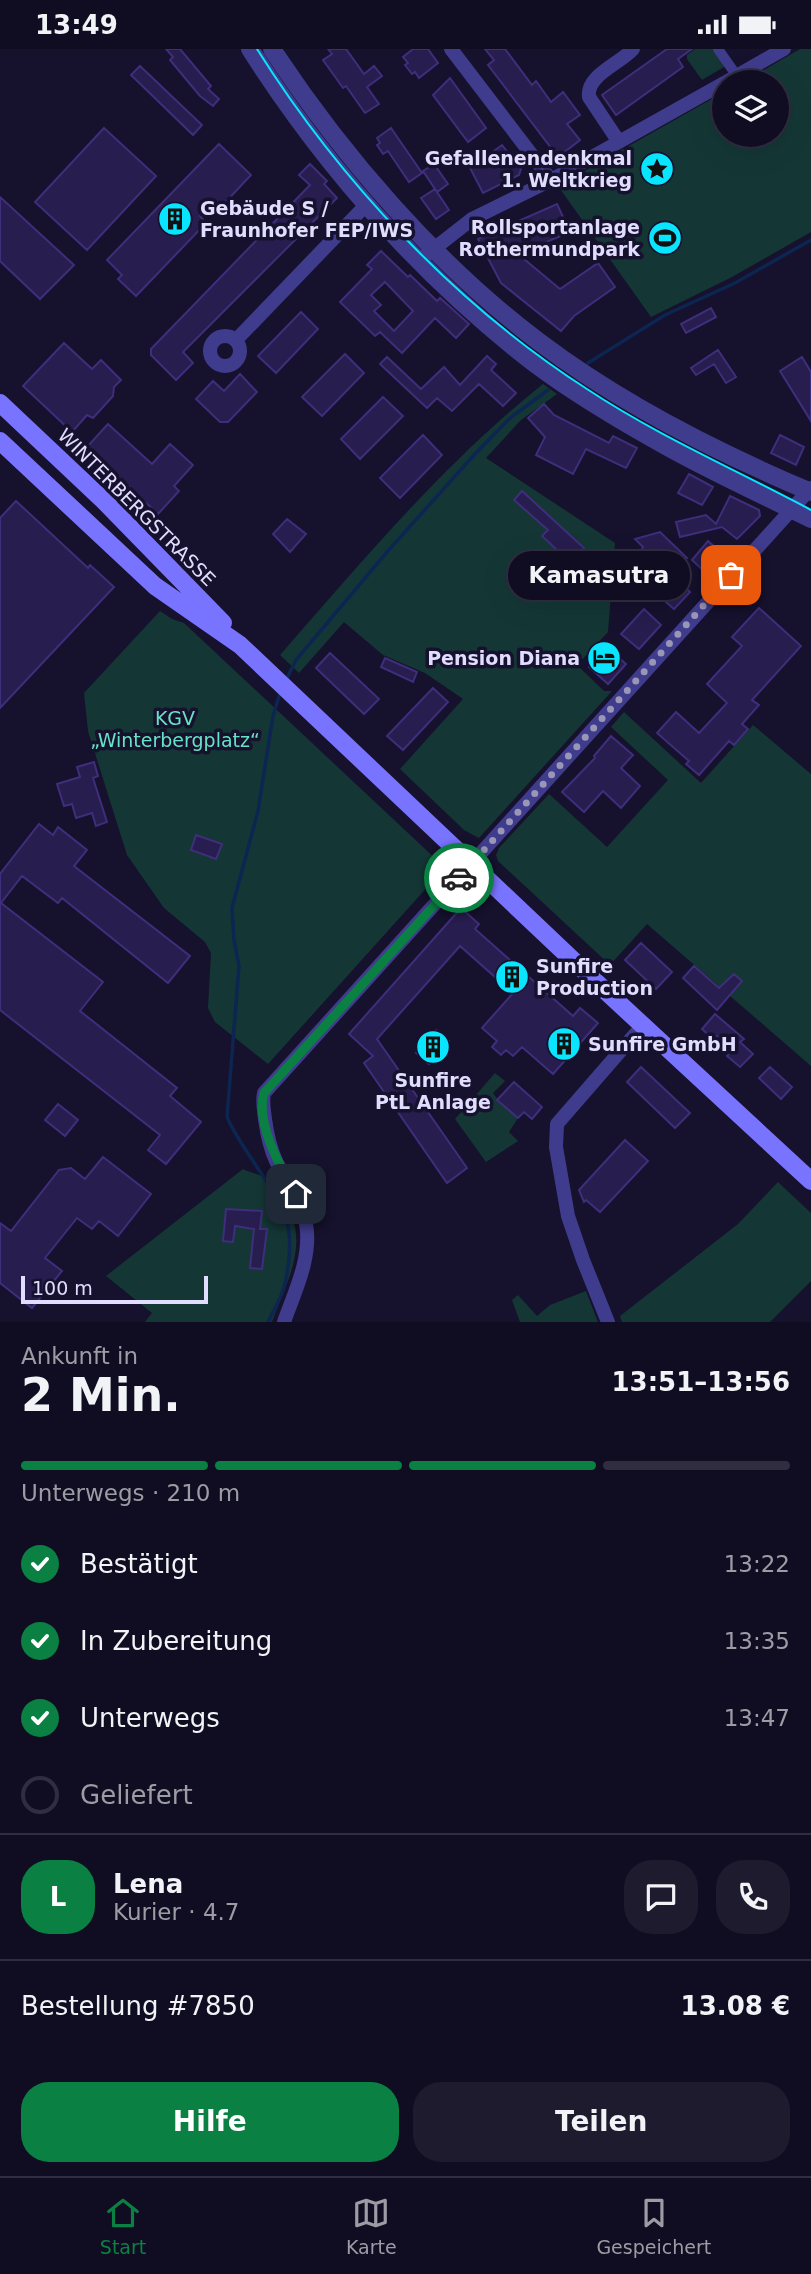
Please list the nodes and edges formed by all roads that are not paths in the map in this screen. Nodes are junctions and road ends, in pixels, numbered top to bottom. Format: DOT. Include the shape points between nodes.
graph roads {
  1 [pos="250,49"];
  2 [pos="272,49"];
  3 [pos="451,49"];
  4 [pos="633,49"];
  5 [pos="718,49"];
  6 [pos="784,49"];
  7 [pos="725,70"];
  8 [pos="747,70"];
  9 [pos="712,90"];
  10 [pos="619,142"];
  11 [pos="551,180"];
  12 [pos="367,204"];
  13 [pos="433,248"];
  14 [pos="420,261"];
  15 [pos="236,339"];
  16 [pos="0,403"];
  17 [pos="0,441"];
  18 [pos="810,490"];
  19 [pos="791,509"];
  20 [pos="811,519"];
  21 [pos="240,645"];
  22 [pos="472,864"];
  23 [pos="643,1025"];
  24 [pos="811,1181"];
  25 [pos="284,1322"];
  26 [pos="608,1322"];
  1 -- 12 [label="street"];
  2 -- 13 [label="street" via="325,123"];
  3 -- 11 [label="street"];
  4 -- 10 [label="street" via="593,81 589,92"];
  5 -- 7 [label="street"];
  6 -- 8 [label="street"];
  9 -- 10 [label="street"];
  10 -- 11 [label="street"];
  11 -- 13 [label="street" via="472,219"];
  12 -- 14 [label="street"];
  12 -- 15 [label="street"];
  13 -- 14 [label="street"];
  13 -- 18 [label="street" via="538,342 607,389 665,423"];
  14 -- 19 [label="street" via="523,355 571,389 654,440"];
  16 -- 21 [label="main road, WINTERBERGSTRASSE" via="104,501 229,628"];
  17 -- 21 [label="main road, WINTERBERGSTRASSE" via="155,586"];
  18 -- 19 [label="street"];
  19 -- 20 [label="street"];
  19 -- 22 [label="street"];
  21 -- 22 [label="main road, WINTERBERGSTRASSE"];
  22 -- 23 [label="main road, WINTERBERGSTRASSE"];
  22 -- 25 [label="street" via="264,1093 268,1137 276,1162 296,1194 306,1222 306,1258"];
  23 -- 24 [label="main road, WINTERBERGSTRASSE"];
  23 -- 26 [label="street" via="557,1124 556,1147 568,1216"];
}
